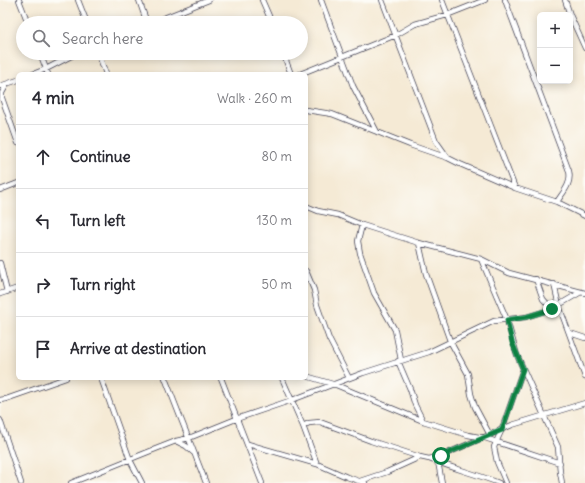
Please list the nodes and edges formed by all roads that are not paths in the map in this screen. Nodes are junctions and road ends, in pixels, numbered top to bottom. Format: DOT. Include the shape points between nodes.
graph roads {
  1 [pos="19,0"];
  2 [pos="78,0"];
  3 [pos="139,0"];
  4 [pos="209,0"];
  5 [pos="262,0"];
  6 [pos="321,0"];
  7 [pos="382,0"];
  8 [pos="442,0"];
  9 [pos="485,0"];
  10 [pos="505,0"];
  11 [pos="565,0"];
  12 [pos="203,1"];
  13 [pos="569,12"];
  14 [pos="447,15"];
  15 [pos="25,16"];
  16 [pos="84,16"];
  17 [pos="145,16"];
  18 [pos="168,16"];
  19 [pos="269,16"];
  20 [pos="573,22"];
  21 [pos="396,35"];
  22 [pos="585,48"];
  23 [pos="342,58"];
  24 [pos="43,60"];
  25 [pos="67,60"];
  26 [pos="101,60"];
  27 [pos="286,60"];
  28 [pos="47,72"];
  29 [pos="105,72"];
  30 [pos="290,72"];
  31 [pos="305,72"];
  32 [pos="16,81"];
  33 [pos="7,84"];
  34 [pos="0,86"];
  35 [pos="1,98"];
  36 [pos="308,108"];
  37 [pos="377,132"];
  38 [pos="16,138"];
  39 [pos="448,158"];
  40 [pos="16,184"];
  41 [pos="515,188"];
  42 [pos="0,190"];
  43 [pos="557,202"];
  44 [pos="308,207"];
  45 [pos="585,216"];
  46 [pos="362,226"];
  47 [pos="418,243"];
  48 [pos="481,259"];
  49 [pos="0,263"];
  50 [pos="308,276"];
  51 [pos="536,279"];
  52 [pos="554,284"];
  53 [pos="16,289"];
  54 [pos="8,292"];
  55 [pos="583,293"];
  56 [pos="0,294"];
  57 [pos="559,306"];
  58 [pos="552,309"];
  59 [pos="507,320"];
  60 [pos="570,333"];
  61 [pos="585,338"];
  62 [pos="450,341"];
  63 [pos="400,360"];
  64 [pos="523,369"];
  65 [pos="308,377"];
  66 [pos="585,377"];
  67 [pos="349,378"];
  68 [pos="60,380"];
  69 [pos="102,380"];
  70 [pos="166,380"];
  71 [pos="222,380"];
  72 [pos="283,380"];
  73 [pos="336,385"];
  74 [pos="0,400"];
  75 [pos="292,400"];
  76 [pos="585,403"];
  77 [pos="544,415"];
  78 [pos="236,419"];
  79 [pos="0,420"];
  80 [pos="423,421"];
  81 [pos="303,426"];
  82 [pos="502,430"];
  83 [pos="490,435"];
  84 [pos="189,438"];
  85 [pos="485,438"];
  86 [pos="176,441"];
  87 [pos="496,441"];
  88 [pos="248,444"];
  89 [pos="195,454"];
  90 [pos="420,457"];
  91 [pos="429,459"];
  92 [pos="130,460"];
  93 [pos="438,462"];
  94 [pos="317,464"];
  95 [pos="560,464"];
  96 [pos="78,482"];
  97 [pos="360,482"];
  98 [pos="21,483"];
  99 [pos="71,483"];
  100 [pos="142,483"];
  101 [pos="206,483"];
  102 [pos="262,483"];
  103 [pos="442,483"];
  104 [pos="499,483"];
  105 [pos="506,483"];
  106 [pos="562,483"];
  1 -- 15 [label="street"];
  2 -- 16 [label="street"];
  3 -- 17 [label="street"];
  4 -- 12 [label="street"];
  5 -- 19 [label="street"];
  6 -- 23 [label="street"];
  7 -- 21 [label="street"];
  8 -- 14 [label="street"];
  9 -- 14 [label="street"];
  10 -- 43 [label="street" via="570,171 569,184"];
  11 -- 13 [label="street"];
  12 -- 18 [label="street"];
  14 -- 21 [label="street" via="415,24"];
  14 -- 41 [label="street"];
  20 -- 22 [label="street"];
  21 -- 23 [label="street"];
  21 -- 39 [label="street" via="436,141"];
  23 -- 31 [label="street"];
  23 -- 37 [label="street" via="353,86"];
  24 -- 28 [label="street"];
  25 -- 28 [label="street"];
  26 -- 29 [label="street"];
  27 -- 30 [label="street"];
  32 -- 33 [label="street"];
  33 -- 34 [label="street"];
  33 -- 35 [label="street"];
  35 -- 38 [label="street"];
  36 -- 37 [label="street" via="332,114"];
  37 -- 39 [label="street"];
  39 -- 41 [label="street"];
  40 -- 42 [label="street"];
  41 -- 43 [label="street"];
  43 -- 45 [label="street"];
  44 -- 46 [label="street" via="338,215"];
  46 -- 47 [label="street"];
  46 -- 63 [label="street" via="358,241 360,253 374,293 395,330"];
  47 -- 48 [label="street"];
  47 -- 62 [label="street" via="426,274"];
  48 -- 51 [label="street" via="510,273"];
  48 -- 59 [label="street"];
  49 -- 54 [label="street"];
  50 -- 67 [label="street" via="329,339"];
  51 -- 52 [label="street"];
  51 -- 58 [label="street" via="543,300"];
  52 -- 55 [label="street"];
  52 -- 57 [label="street"];
  53 -- 54 [label="street"];
  54 -- 56 [label="street"];
  55 -- 57 [label="street"];
  57 -- 58 [label="street"];
  57 -- 60 [label="street"];
  58 -- 59 [label="street"];
  59 -- 62 [label="street" via="494,321"];
  59 -- 64 [label="street" via="512,342"];
  60 -- 61 [label="street"];
  60 -- 66 [label="street"];
  62 -- 63 [label="street" via="429,352"];
  62 -- 83 [label="street" via="468,374 471,394"];
  63 -- 67 [label="street"];
  63 -- 80 [label="street" via="415,406"];
  64 -- 77 [label="street"];
  64 -- 82 [label="street"];
  65 -- 73 [label="street"];
  67 -- 73 [label="street"];
  68 -- 74 [label="street"];
  69 -- 92 [label="street"];
  70 -- 84 [label="street"];
  71 -- 78 [label="street"];
  72 -- 75 [label="street"];
  73 -- 75 [label="street"];
  73 -- 80 [label="street"];
  75 -- 78 [label="street"];
  75 -- 81 [label="street"];
  76 -- 77 [label="street"];
  77 -- 82 [label="street"];
  77 -- 95 [label="street" via="558,447"];
  78 -- 84 [label="street"];
  78 -- 88 [label="street"];
  79 -- 98 [label="street"];
  80 -- 85 [label="street"];
  81 -- 90 [label="street" via="320,422"];
  81 -- 94 [label="street"];
  82 -- 83 [label="street"];
  82 -- 87 [label="street"];
  83 -- 85 [label="street"];
  84 -- 86 [label="street"];
  84 -- 89 [label="street"];
  85 -- 87 [label="street"];
  85 -- 91 [label="street"];
  86 -- 89 [label="street"];
  86 -- 92 [label="street"];
  87 -- 95 [label="street"];
  87 -- 105 [label="street" via="497,462"];
  88 -- 94 [label="street"];
  88 -- 102 [label="street"];
  89 -- 101 [label="street"];
  90 -- 91 [label="street"];
  90 -- 97 [label="street"];
  91 -- 93 [label="street"];
  92 -- 96 [label="street"];
  92 -- 100 [label="street"];
  93 -- 103 [label="street"];
  93 -- 104 [label="street"];
  94 -- 97 [label="street"];
  95 -- 106 [label="street"];
  96 -- 99 [label="street"];
}
